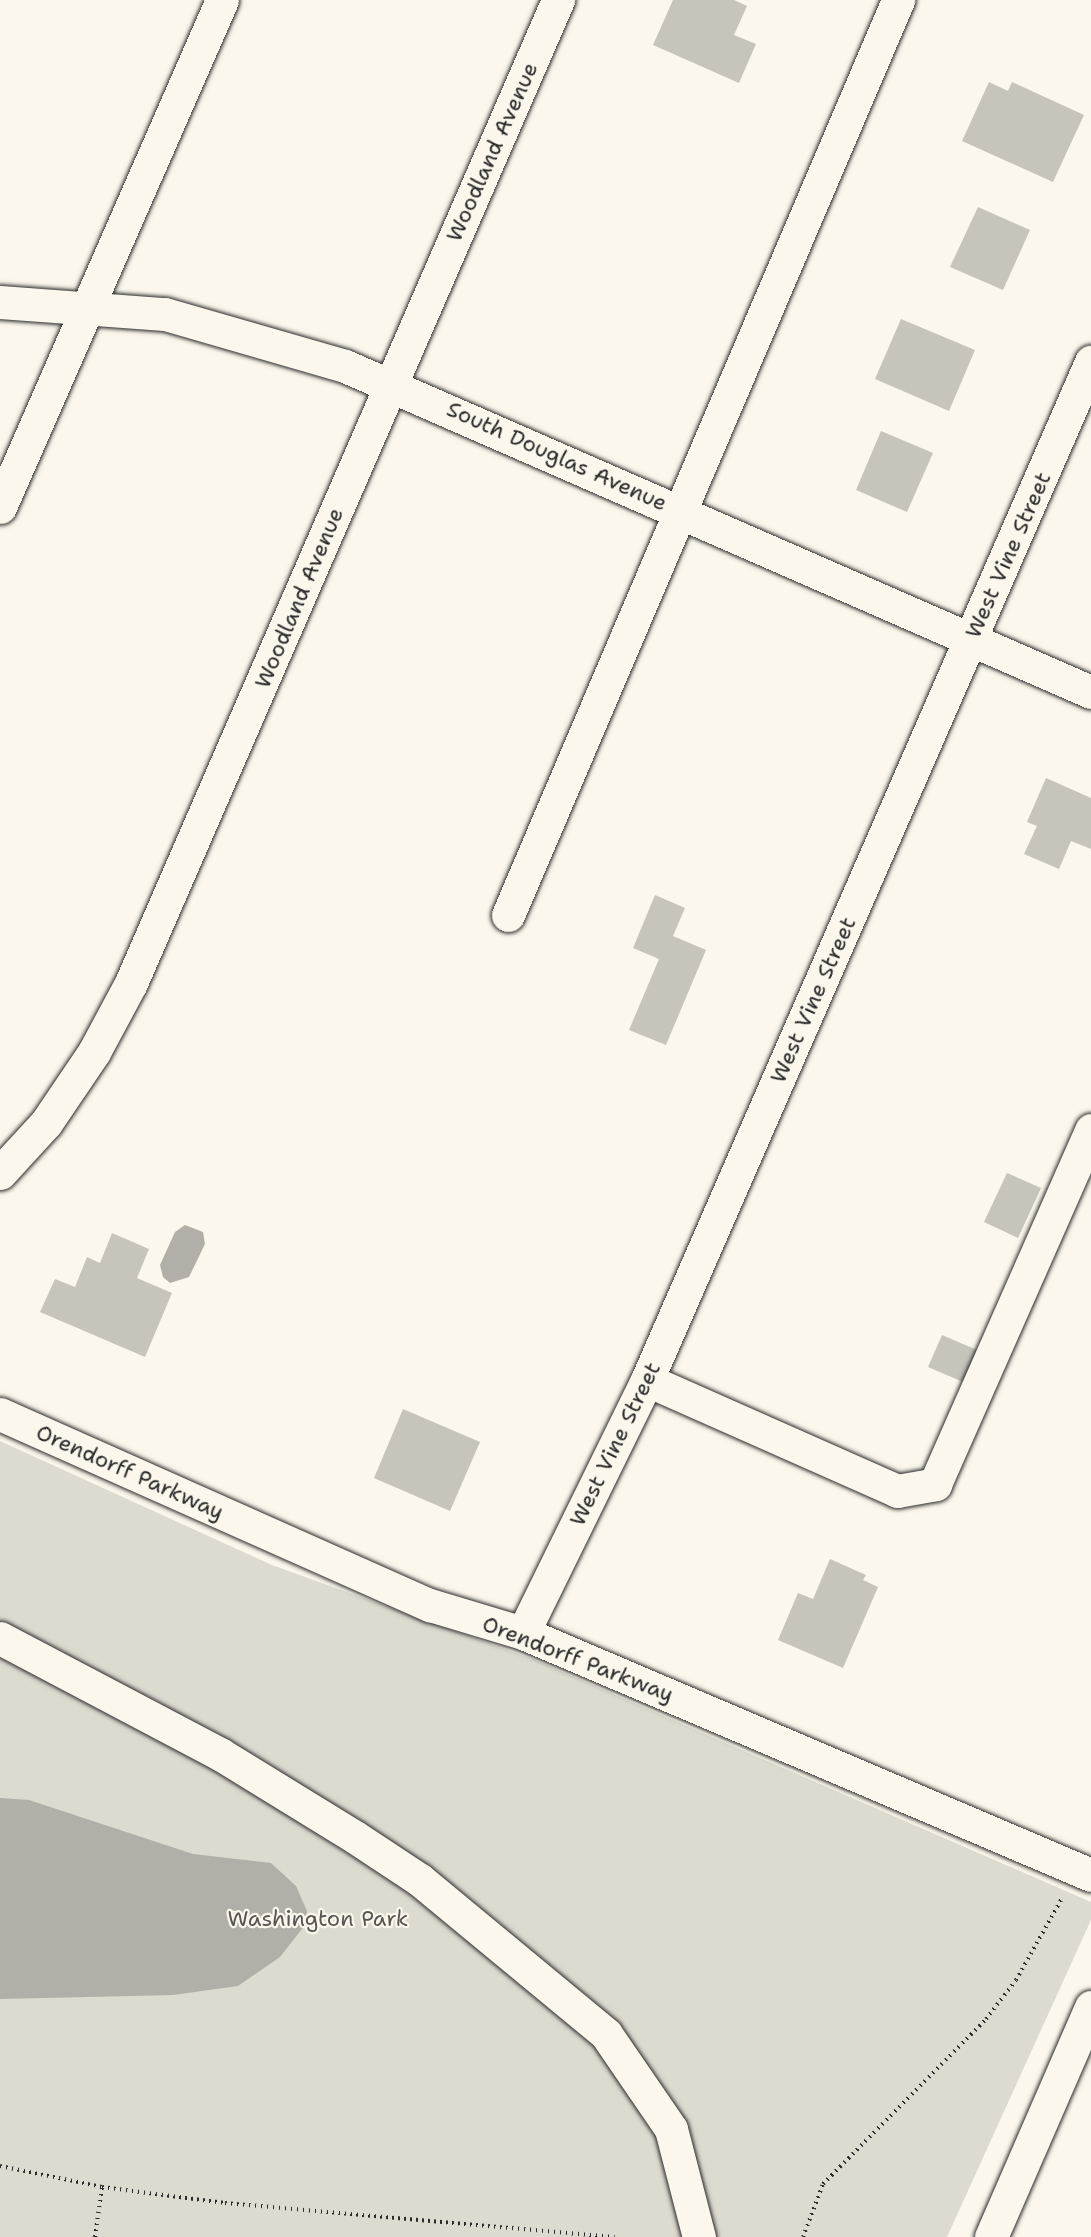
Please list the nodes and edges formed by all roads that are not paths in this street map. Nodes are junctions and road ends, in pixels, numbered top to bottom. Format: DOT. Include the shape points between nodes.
graph roads {
  1 [pos="222,0"];
  2 [pos="558,0"];
  3 [pos="898,0"];
  4 [pos="0,302"];
  5 [pos="89,305"];
  6 [pos="1091,362"];
  7 [pos="391,384"];
  8 [pos="0,507"];
  9 [pos="683,512"];
  10 [pos="970,640"];
  11 [pos="1091,692"];
  12 [pos="508,915"];
  13 [pos="1091,1130"];
  14 [pos="0,1173"];
  15 [pos="647,1380"];
  16 [pos="0,1414"];
  17 [pos="523,1633"];
  18 [pos="0,1638"];
  19 [pos="1091,1875"];
  20 [pos="1087,2028"];
  21 [pos="699,2237"];
  22 [pos="991,2237"];
  1 -- 5 [label="street"];
  2 -- 7 [label="street, Woodland Avenue"];
  3 -- 9 [label="street"];
  4 -- 5 [label="street, South Douglas Avenue"];
  5 -- 7 [label="street, South Douglas Avenue" via="165,314 240,333"];
  5 -- 8 [label="street"];
  6 -- 10 [label="street, West Vine Street"];
  7 -- 9 [label="street, South Douglas Avenue"];
  7 -- 14 [label="street, Woodland Avenue" via="131,983 94,1052 52,1114"];
  9 -- 10 [label="street, South Douglas Avenue"];
  9 -- 12 [label="street"];
  10 -- 11 [label="street, South Douglas Avenue"];
  10 -- 15 [label="street, West Vine Street"];
  13 -- 15 [label="street" via="935,1484 897,1491"];
  15 -- 17 [label="street, West Vine Street"];
  16 -- 17 [label="street, Orendorff Parkway" via="430,1605"];
  17 -- 19 [label="street, Orendorff Parkway"];
  18 -- 21 [label="street" via="220,1754 420,1880 606,2034 670,2128"];
  20 -- 22 [label="street"];
}
